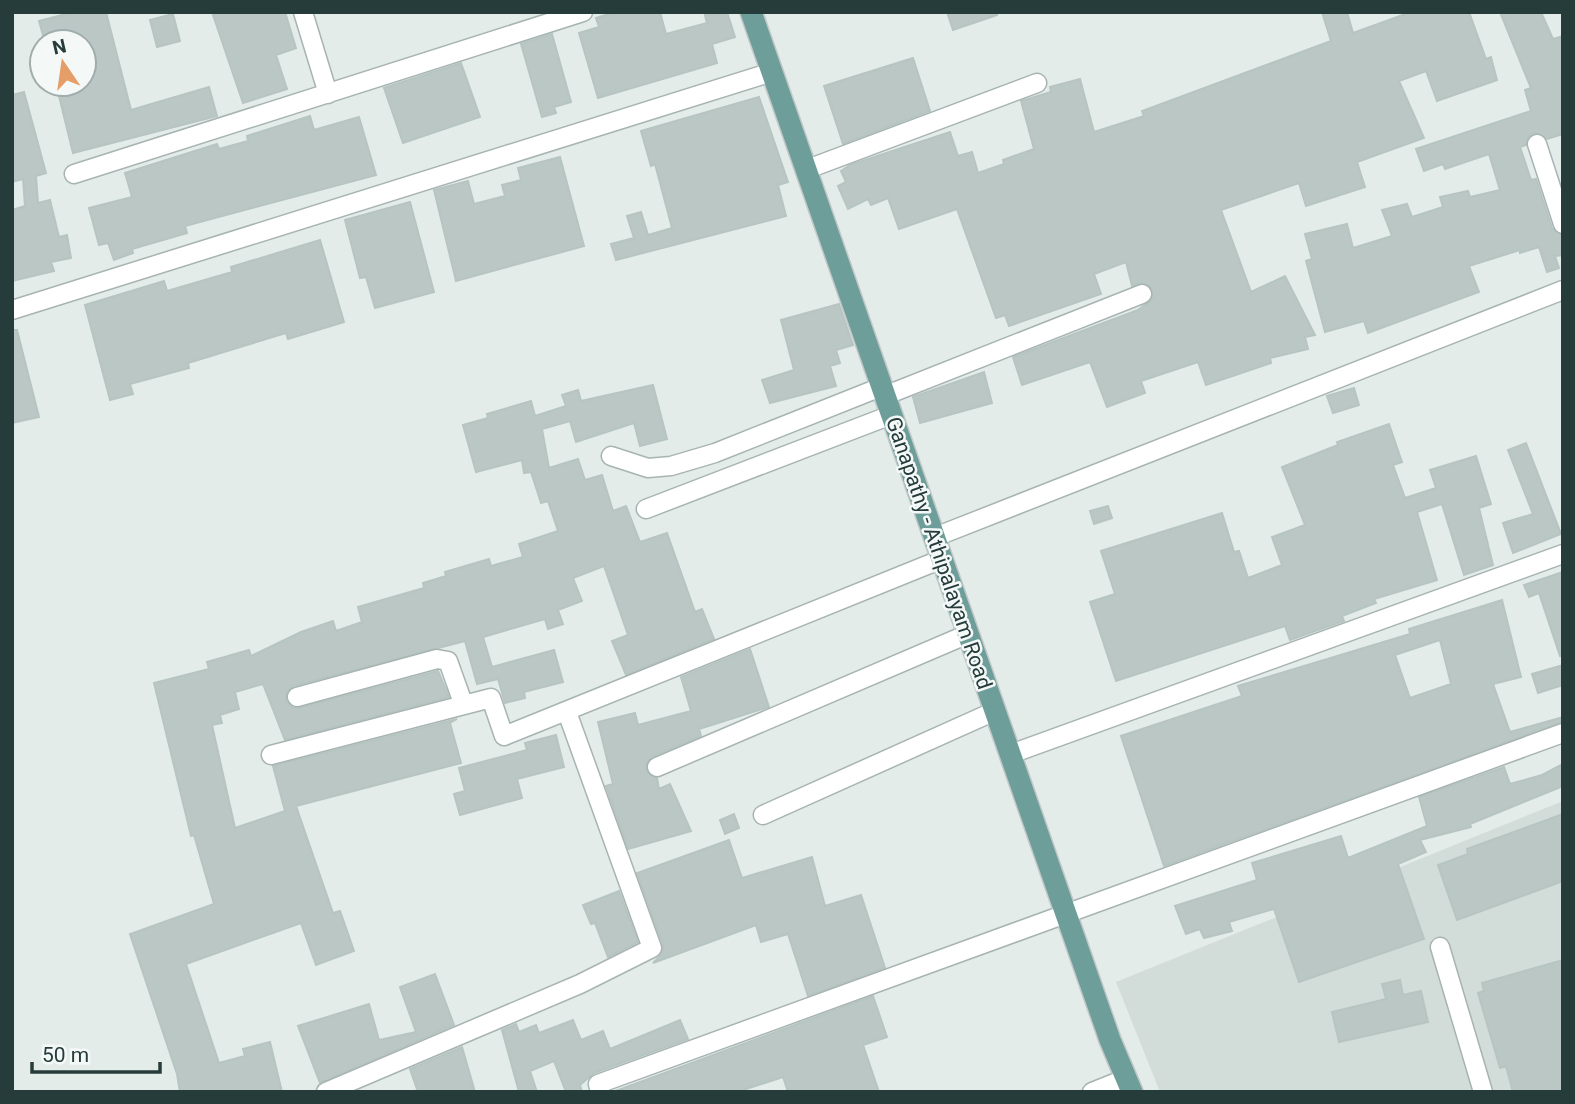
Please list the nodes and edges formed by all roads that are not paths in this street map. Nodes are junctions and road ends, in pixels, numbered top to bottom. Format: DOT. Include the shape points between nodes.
graph roads {
  1 [pos="303,12"];
  2 [pos="583,12"];
  3 [pos="751,12"];
  4 [pos="772,72"];
  5 [pos="1037,83"];
  6 [pos="328,94"];
  7 [pos="1537,144"];
  8 [pos="805,170"];
  9 [pos="74,174"];
  10 [pos="1563,224"];
  11 [pos="1563,290"];
  12 [pos="1142,294"];
  13 [pos="12,310"];
  14 [pos="886,399"];
  15 [pos="611,456"];
  16 [pos="646,509"];
  17 [pos="935,537"];
  18 [pos="1563,554"];
  19 [pos="942,559"];
  20 [pos="968,634"];
  21 [pos="297,697"];
  22 [pos="463,703"];
  23 [pos="567,712"];
  24 [pos="995,712"];
  25 [pos="1563,733"];
  26 [pos="1011,754"];
  27 [pos="271,755"];
  28 [pos="657,767"];
  29 [pos="764,815"];
  30 [pos="1067,915"];
  31 [pos="1440,947"];
  32 [pos="1130,1085"];
  33 [pos="326,1092"];
  34 [pos="600,1092"];
  35 [pos="1092,1092"];
  36 [pos="1483,1092"];
  1 -- 6 [label="street"];
  2 -- 6 [label="street"];
  3 -- 4 [label="main road, Ganapathy - Athipalayam Road"];
  4 -- 8 [label="main road, Ganapathy - Athipalayam Road"];
  4 -- 13 [label="street"];
  5 -- 8 [label="street"];
  6 -- 9 [label="street"];
  7 -- 10 [label="street"];
  8 -- 14 [label="main road, Ganapathy - Athipalayam Road"];
  11 -- 17 [label="street"];
  12 -- 14 [label="street"];
  14 -- 15 [label="street" via="671,466 648,468"];
  14 -- 16 [label="street"];
  14 -- 17 [label="main road, Ganapathy - Athipalayam Road"];
  17 -- 19 [label="main road, Ganapathy - Athipalayam Road"];
  18 -- 26 [label="street"];
  19 -- 20 [label="main road, Ganapathy - Athipalayam Road"];
  19 -- 23 [label="street"];
  20 -- 24 [label="main road, Ganapathy - Athipalayam Road"];
  20 -- 28 [label="street"];
  21 -- 22 [label="street" via="437,659 448,661"];
  22 -- 23 [label="street" via="491,698 504,736"];
  22 -- 27 [label="street"];
  23 -- 33 [label="street" via="652,948 580,984"];
  24 -- 26 [label="main road, Ganapathy - Athipalayam Road"];
  24 -- 29 [label="street"];
  25 -- 30 [label="street"];
  26 -- 30 [label="main road, Ganapathy - Athipalayam Road"];
  30 -- 32 [label="main road, Ganapathy - Athipalayam Road"];
  30 -- 34 [label="street" via="598,1084"];
  31 -- 36 [label="street"];
  32 -- 35 [label="street"];
}
